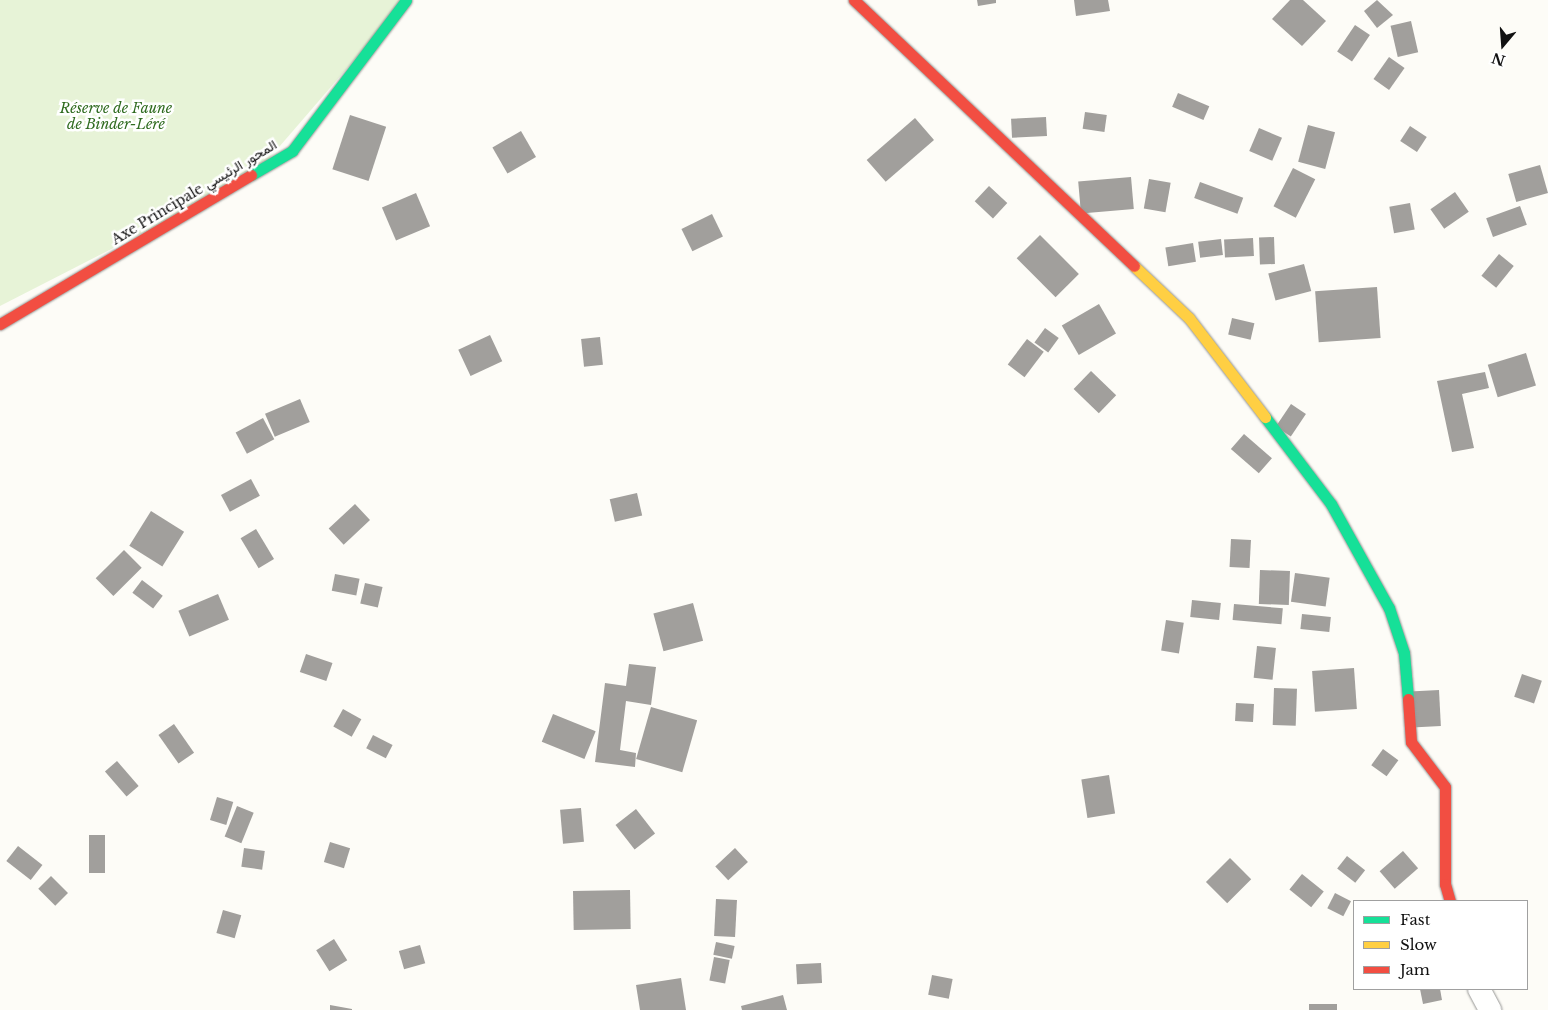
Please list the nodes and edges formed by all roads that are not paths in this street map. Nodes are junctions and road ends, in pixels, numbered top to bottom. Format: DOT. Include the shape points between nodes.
graph roads {
  1 [pos="406,0"];
  2 [pos="854,0"];
  3 [pos="0,324"];
  4 [pos="1450,900"];
  5 [pos="1480,990"];
  6 [pos="1490,1010"];
  1 -- 3 [label="street, Axe Principale المحور الرئيسي" via="292,151"];
  2 -- 4 [label="street" via="1189,318 1331,504 1389,608 1404,653 1411,742 1445,787 1445,884"];
  5 -- 6 [label="street"];
}
